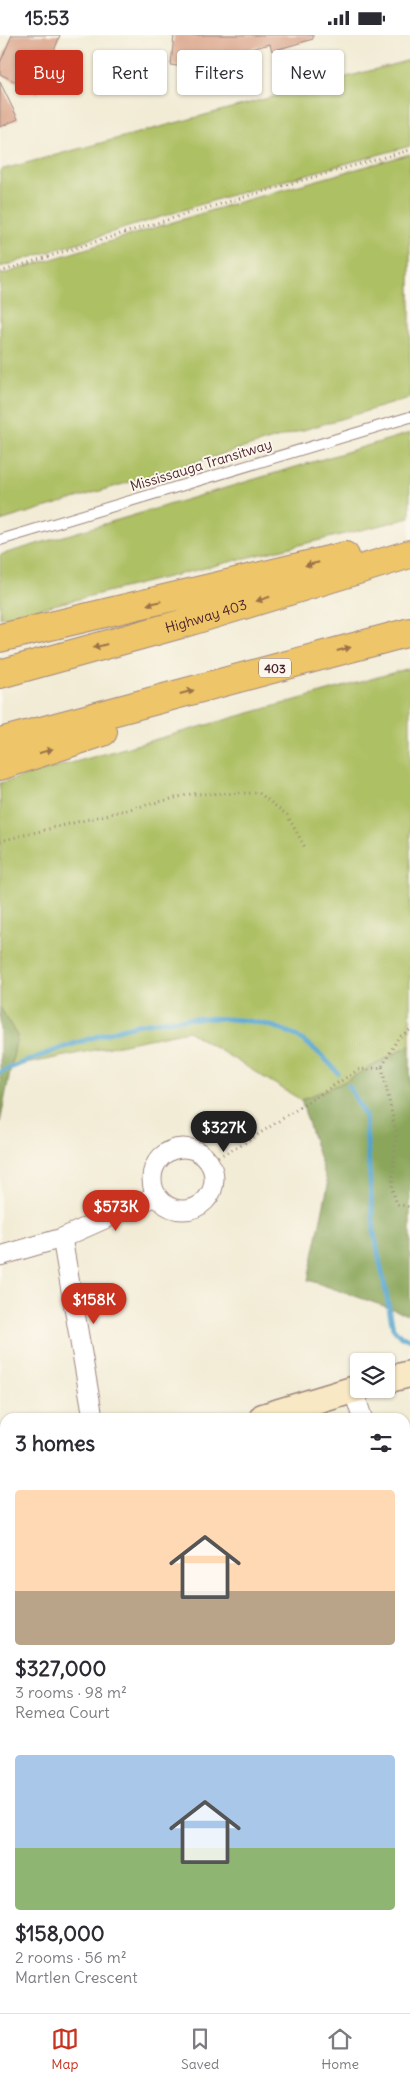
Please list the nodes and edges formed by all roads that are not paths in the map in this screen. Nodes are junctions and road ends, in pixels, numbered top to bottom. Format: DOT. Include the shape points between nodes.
graph roads {
  1 [pos="410,417"];
  2 [pos="0,540"];
  3 [pos="410,541"];
  4 [pos="410,554"];
  5 [pos="410,632"];
  6 [pos="0,638"];
  7 [pos="0,674"];
  8 [pos="140,705"];
  9 [pos="0,742"];
  10 [pos="0,766"];
  11 [pos="156,1196"];
  12 [pos="62,1238"];
  13 [pos="0,1256"];
  14 [pos="410,1374"];
  15 [pos="395,1378"];
  16 [pos="350,1390"];
  17 [pos="358,1398"];
  18 [pos="92,1413"];
  19 [pos="276,1413"];
  20 [pos="361,1413"];
  1 -- 2 [label="lane, Mississauga Transitway"];
  3 -- 6 [label="highway, one-way"];
  4 -- 7 [label="highway, Highway 403, one-way" via="181,624"];
  8 -- 5 [label="highway, 403, one-way"];
  8 -- 9 [label="highway, 403"];
  10 -- 8 [label="highway, one-way" via="117,728"];
  11 -- 11 [label="street" via="176,1210 200,1205 209,1197 214,1185 209,1161 189,1148 177,1148 166,1153 152,1172"];
  11 -- 12 [label="street"];
  12 -- 13 [label="street"];
  12 -- 18 [label="street"];
  14 -- 15 [label="street"];
  16 -- 19 [label="street"];
  17 -- 20 [label="street"];
}
